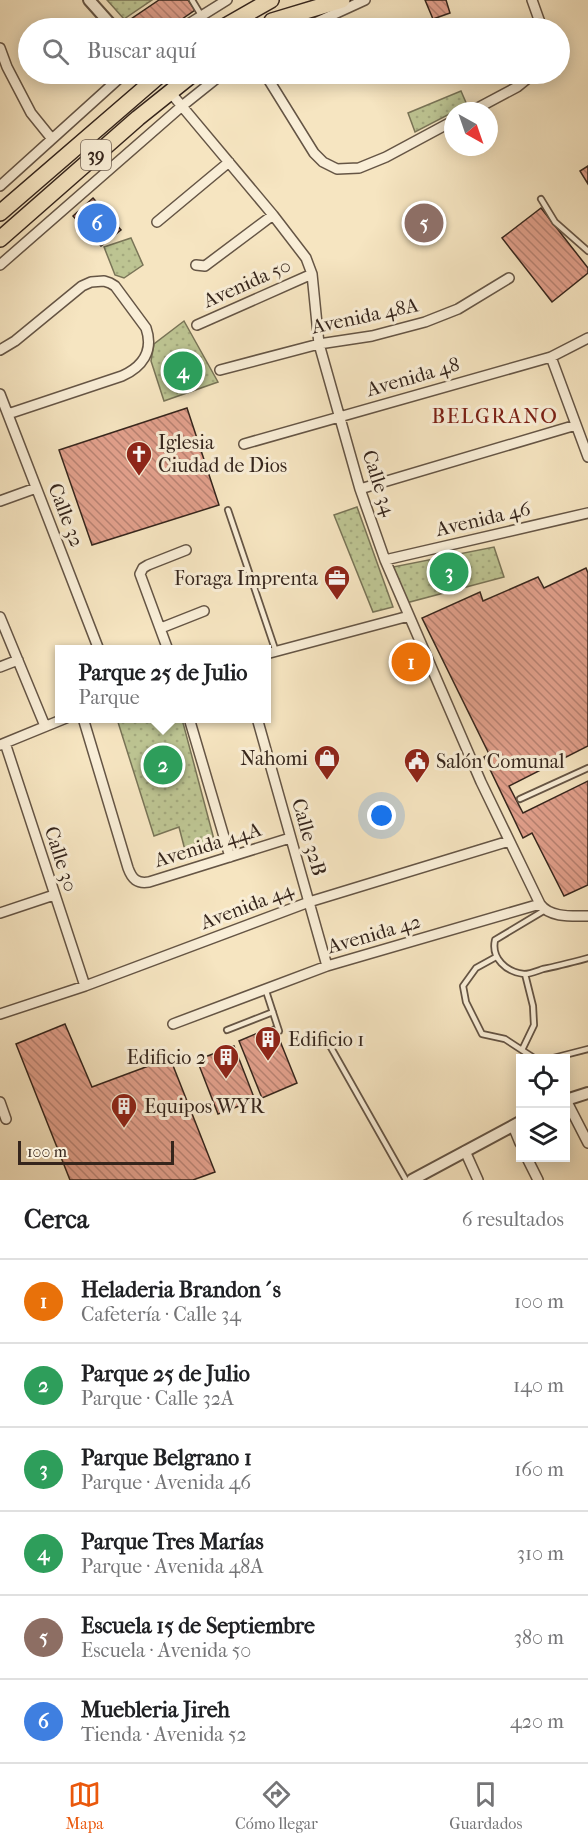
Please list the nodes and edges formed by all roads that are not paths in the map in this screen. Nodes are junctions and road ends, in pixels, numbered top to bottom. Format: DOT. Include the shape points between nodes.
graph roads {
  1 [pos="89,0"];
  2 [pos="192,0"];
  3 [pos="227,0"];
  4 [pos="272,0"];
  5 [pos="316,0"];
  6 [pos="342,0"];
  7 [pos="365,0"];
  8 [pos="532,0"];
  9 [pos="201,15"];
  10 [pos="105,18"];
  11 [pos="197,18"];
  12 [pos="240,18"];
  13 [pos="279,18"];
  14 [pos="287,18"];
  15 [pos="326,18"];
  16 [pos="538,18"];
  17 [pos="0,48"];
  18 [pos="113,84"];
  19 [pos="147,84"];
  20 [pos="180,84"];
  21 [pos="210,84"];
  22 [pos="271,84"];
  23 [pos="521,84"];
  24 [pos="170,92"];
  25 [pos="489,102"];
  26 [pos="182,106"];
  27 [pos="444,126"];
  28 [pos="52,139"];
  29 [pos="229,162"];
  30 [pos="0,186"];
  31 [pos="541,199"];
  32 [pos="0,213"];
  33 [pos="273,215"];
  34 [pos="157,222"];
  35 [pos="0,239"];
  36 [pos="588,251"];
  37 [pos="0,265"];
  38 [pos="196,265"];
  39 [pos="312,274"];
  40 [pos="509,278"];
  41 [pos="197,325"];
  42 [pos="588,338"];
  43 [pos="320,344"];
  44 [pos="0,350"];
  45 [pos="551,357"];
  46 [pos="220,370"];
  47 [pos="0,394"];
  48 [pos="8,414"];
  49 [pos="339,417"];
  50 [pos="576,424"];
  51 [pos="244,444"];
  52 [pos="588,457"];
  53 [pos="36,488"];
  54 [pos="360,489"];
  55 [pos="0,501"];
  56 [pos="228,510"];
  57 [pos="588,513"];
  58 [pos="186,550"];
  59 [pos="385,561"];
  60 [pos="204,611"];
  61 [pos="409,616"];
  62 [pos="0,617"];
  63 [pos="161,628"];
  64 [pos="97,645"];
  65 [pos="166,645"];
  66 [pos="269,645"];
  67 [pos="271,653"];
  68 [pos="18,660"];
  69 [pos="0,667"];
  70 [pos="55,722"];
  71 [pos="84,723"];
  72 [pos="190,723"];
  73 [pos="257,723"];
  74 [pos="45,726"];
  75 [pos="2,744"];
  76 [pos="588,768"];
  77 [pos="520,799"];
  78 [pos="290,838"];
  79 [pos="509,841"];
  80 [pos="230,857"];
  81 [pos="54,895"];
  82 [pos="309,902"];
  83 [pos="542,907"];
  84 [pos="0,913"];
  85 [pos="588,916"];
  86 [pos="496,957"];
  87 [pos="588,958"];
  88 [pos="327,966"];
  89 [pos="525,974"];
  90 [pos="85,986"];
  91 [pos="265,988"];
  92 [pos="273,1012"];
  93 [pos="0,1014"];
  94 [pos="173,1024"];
  95 [pos="227,1030"];
  96 [pos="279,1031"];
  97 [pos="325,1037"];
  98 [pos="588,1049"];
  99 [pos="522,1050"];
  100 [pos="527,1054"];
  101 [pos="570,1054"];
  102 [pos="588,1093"];
  103 [pos="570,1099"];
  104 [pos="0,1102"];
  105 [pos="570,1108"];
  106 [pos="6,1119"];
  107 [pos="516,1125"];
  108 [pos="588,1143"];
  109 [pos="465,1151"];
  110 [pos="529,1162"];
  111 [pos="406,1180"];
  112 [pos="412,1180"];
  113 [pos="478,1180"];
  114 [pos="538,1180"];
  1 -- 10 [label="street"];
  2 -- 9 [label="lane"];
  3 -- 9 [label="street"];
  4 -- 12 [label="highway"];
  5 -- 13 [label="highway"];
  6 -- 14 [label="highway"];
  7 -- 15 [label="street"];
  8 -- 16 [label="street"];
  9 -- 11 [label="street"];
  17 -- 28 [label="street" via="31,112"];
  18 -- 28 [label="street"];
  19 -- 32 [label="highway, 39"];
  20 -- 24 [label="highway, 39"];
  21 -- 26 [label="street"];
  22 -- 27 [label="street" via="314,153 330,166 345,170 386,157"];
  23 -- 25 [label="street"];
  24 -- 26 [label="street, Calle 34"];
  24 -- 35 [label="highway, 39"];
  26 -- 29 [label="street, Calle 34"];
  26 -- 37 [label="street"];
  28 -- 30 [label="street"];
  29 -- 33 [label="street, Calle 34"];
  29 -- 34 [label="street"];
  31 -- 36 [label="lane" via="555,222"];
  33 -- 38 [label="street" via="205,266"];
  33 -- 39 [label="street, Calle 34" via="305,255"];
  39 -- 41 [label="street, Avenida 50"];
  39 -- 43 [label="street, Calle 34"];
  40 -- 43 [label="street, Avenida 48A" via="464,306 425,322"];
  42 -- 45 [label="street, Avenida 48"];
  43 -- 46 [label="street, Avenida 48A"];
  43 -- 49 [label="street, Calle 34"];
  44 -- 48 [label="street" via="91,282 104,281 115,286 146,328 148,338 146,354 137,368"];
  45 -- 49 [label="street, Avenida 48"];
  45 -- 50 [label="street"];
  47 -- 48 [label="street, Calle 32"];
  48 -- 53 [label="street, Calle 32"];
  49 -- 51 [label="street, Avenida 48"];
  49 -- 54 [label="street, Calle 34"];
  50 -- 52 [label="street"];
  50 -- 54 [label="street"];
  53 -- 55 [label="street"];
  53 -- 64 [label="street, Calle 32"];
  54 -- 59 [label="street, Calle 34"];
  56 -- 66 [label="lane"];
  57 -- 59 [label="street, Avenida 46"];
  58 -- 63 [label="street" via="152,562 143,568 140,577"];
  59 -- 61 [label="street, Calle 34"];
  60 -- 63 [label="street"];
  61 -- 67 [label="street"];
  61 -- 79 [label="street, Calle 34"];
  62 -- 68 [label="street"];
  63 -- 65 [label="street"];
  68 -- 69 [label="street"];
  68 -- 74 [label="street"];
  70 -- 74 [label="street"];
  71 -- 80 [label="street, Avenida 44A" via="128,868 137,881 149,882"];
  72 -- 80 [label="street"];
  73 -- 78 [label="street, Calle 32B"];
  74 -- 75 [label="street"];
  75 -- 81 [label="street, Calle 30"];
  76 -- 77 [label="lane"];
  78 -- 80 [label="street, Avenida 44A"];
  78 -- 82 [label="street, Calle 32B"];
  79 -- 82 [label="street, Avenida 44"];
  79 -- 83 [label="street, Calle 34"];
  81 -- 84 [label="street"];
  81 -- 90 [label="street, Calle 30"];
  82 -- 88 [label="street, Calle 32B"];
  82 -- 90 [label="street, Avenida 44"];
  83 -- 85 [label="street, Avenida 42" via="556,914"];
  83 -- 86 [label="lane" via="495,940"];
  83 -- 88 [label="street, Avenida 42"];
  86 -- 89 [label="lane" via="509,969"];
  86 -- 99 [label="lane" via="476,969 463,986 466,1002 482,1034 505,1039"];
  87 -- 89 [label="lane"];
  88 -- 91 [label="street, Avenida 42"];
  89 -- 99 [label="lane" via="534,1025"];
  90 -- 93 [label="street, Avenida 44"];
  91 -- 92 [label="lane"];
  91 -- 94 [label="street, Avenida 42"];
  92 -- 95 [label="lane"];
  92 -- 96 [label="lane"];
  97 -- 111 [label="lane"];
  98 -- 101 [label="lane"];
  99 -- 100 [label="lane"];
  102 -- 103 [label="street"];
  104 -- 106 [label="street"];
  105 -- 108 [label="street"];
  107 -- 109 [label="street"];
  109 -- 112 [label="street"];
  109 -- 113 [label="street"];
  110 -- 114 [label="street"];
}
